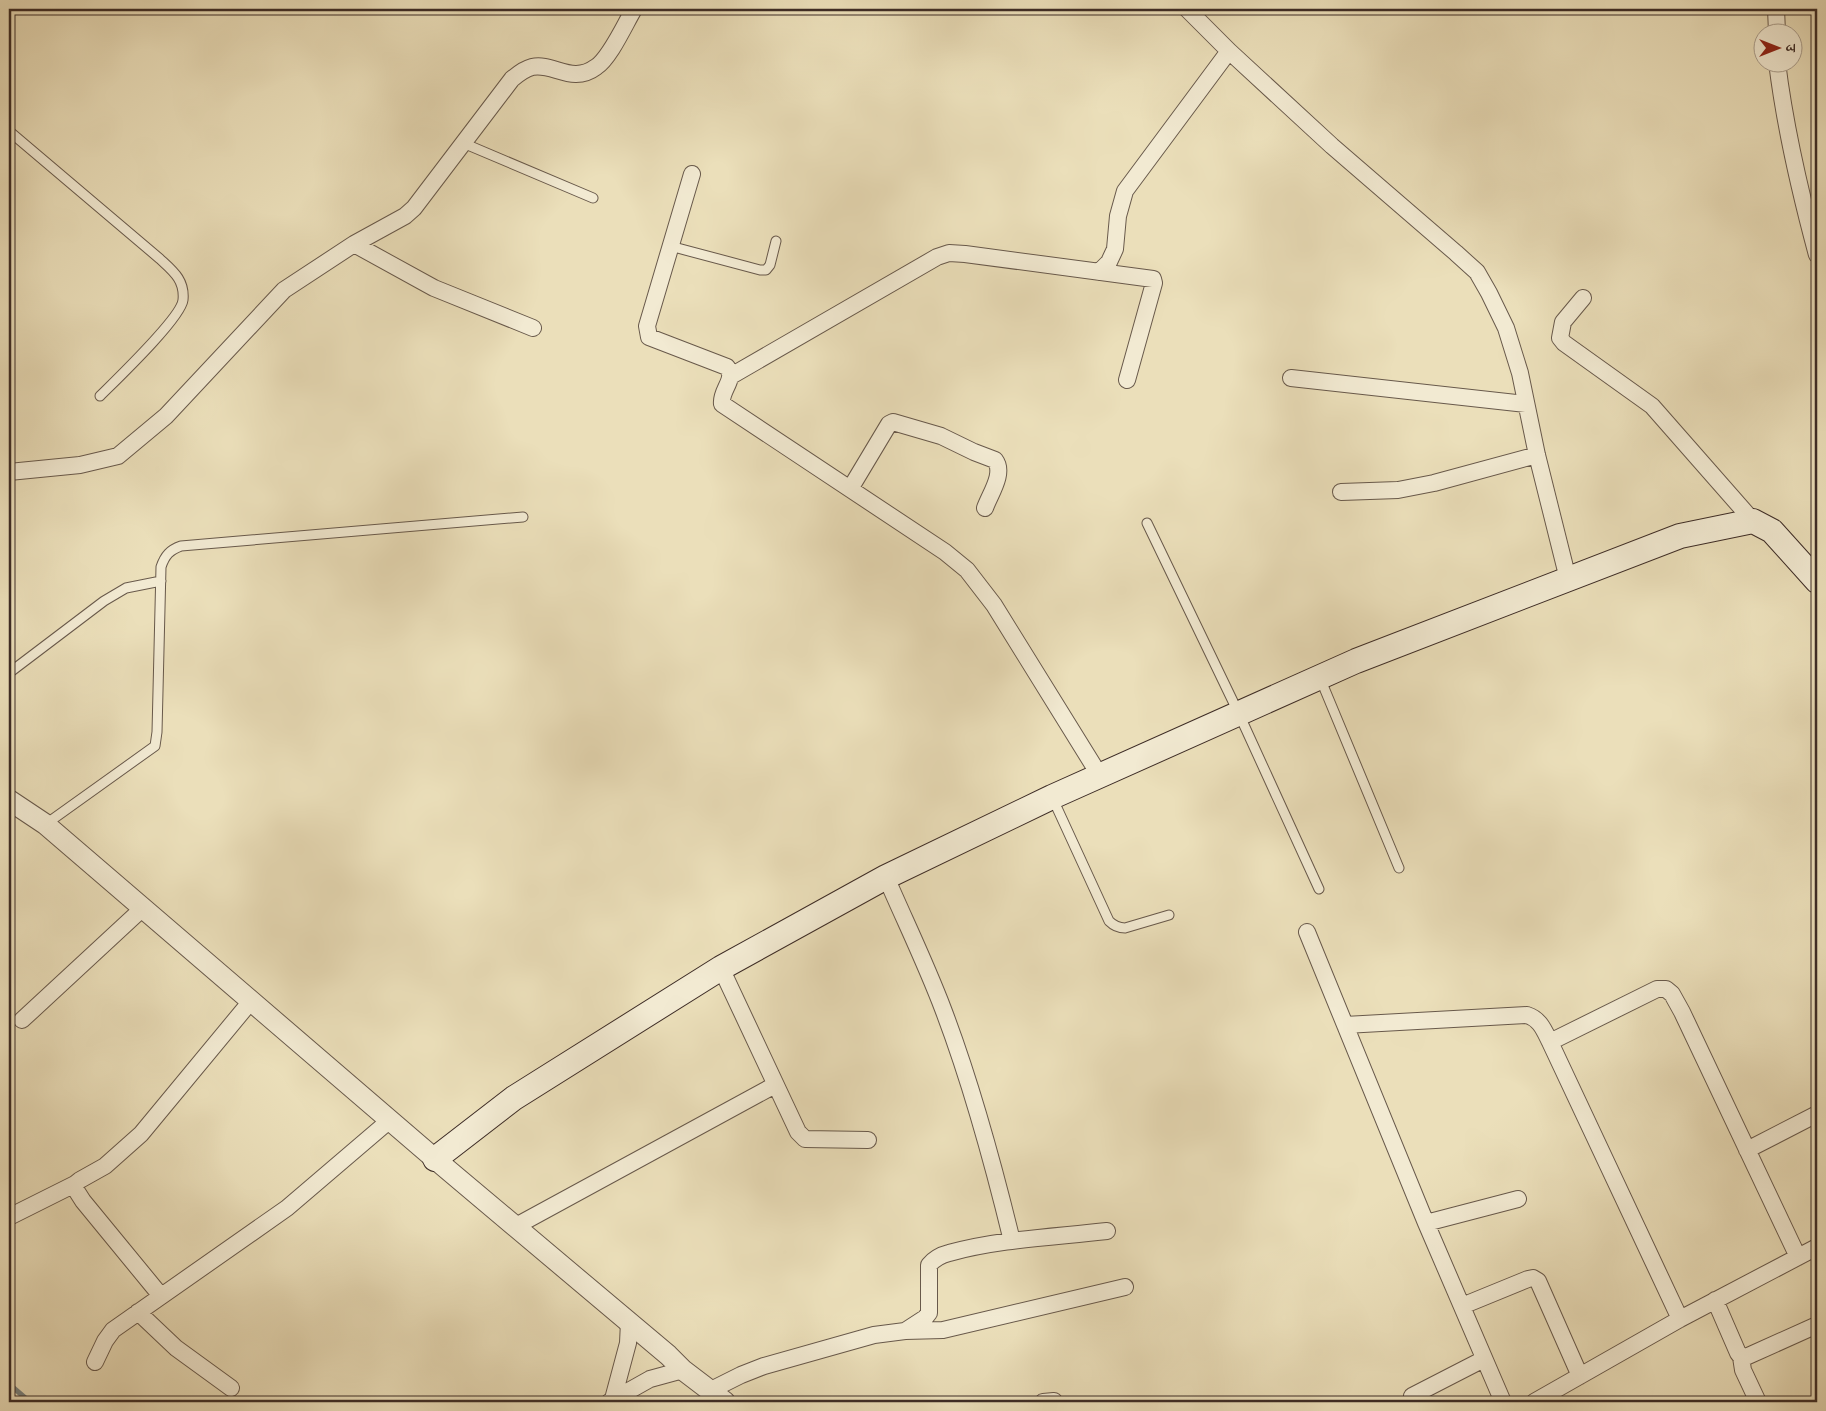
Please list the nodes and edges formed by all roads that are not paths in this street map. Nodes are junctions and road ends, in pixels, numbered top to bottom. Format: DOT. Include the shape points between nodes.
graph roads {
  1 [pos="634,9"];
  2 [pos="1187,9"];
  3 [pos="1776,9"];
  4 [pos="1777,22"];
  5 [pos="1229,51"];
  6 [pos="1778,72"];
  7 [pos="9,131"];
  8 [pos="463,143"];
  9 [pos="692,174"];
  10 [pos="593,198"];
  11 [pos="776,241"];
  12 [pos="354,244"];
  13 [pos="670,246"];
  14 [pos="1817,255"];
  15 [pos="1098,272"];
  16 [pos="1583,298"];
  17 [pos="533,328"];
  18 [pos="731,376"];
  19 [pos="1291,378"];
  20 [pos="1128,380"];
  21 [pos="100,396"];
  22 [pos="1526,404"];
  23 [pos="1537,455"];
  24 [pos="9,472"];
  25 [pos="850,489"];
  26 [pos="1341,492"];
  27 [pos="985,508"];
  28 [pos="523,517"];
  29 [pos="1753,521"];
  30 [pos="1146,523"];
  31 [pos="1568,580"];
  32 [pos="160,581"];
  33 [pos="1817,581"];
  34 [pos="9,673"];
  35 [pos="1320,677"];
  36 [pos="1239,714"];
  37 [pos="1100,776"];
  38 [pos="1052,797"];
  39 [pos="9,800"];
  40 [pos="45,824"];
  41 [pos="1399,868"];
  42 [pos="886,877"];
  43 [pos="1319,889"];
  44 [pos="143,908"];
  45 [pos="1169,915"];
  46 [pos="1307,932"];
  47 [pos="721,968"];
  48 [pos="251,1001"];
  49 [pos="22,1020"];
  50 [pos="1345,1025"];
  51 [pos="1550,1042"];
  52 [pos="775,1086"];
  53 [pos="1817,1114"];
  54 [pos="390,1120"];
  55 [pos="868,1140"];
  56 [pos="1747,1150"];
  57 [pos="435,1159"];
  58 [pos="75,1184"];
  59 [pos="1518,1199"];
  60 [pos="9,1217"];
  61 [pos="1426,1223"];
  62 [pos="516,1226"];
  63 [pos="1107,1231"];
  64 [pos="1012,1241"];
  65 [pos="1817,1247"];
  66 [pos="1798,1257"];
  67 [pos="1124,1287"];
  68 [pos="161,1296"];
  69 [pos="1715,1300"];
  70 [pos="1462,1306"];
  71 [pos="138,1312"];
  72 [pos="1680,1319"];
  73 [pos="629,1322"];
  74 [pos="1817,1325"];
  75 [pos="905,1331"];
  76 [pos="1741,1357"];
  77 [pos="1484,1359"];
  78 [pos="95,1362"];
  79 [pos="683,1370"];
  80 [pos="1580,1376"];
  81 [pos="231,1388"];
  82 [pos="718,1396"];
  83 [pos="1412,1396"];
  84 [pos="611,1400"];
  85 [pos="1503,1402"];
  86 [pos="1534,1402"];
  87 [pos="1758,1402"];
  1 -- 8 [label="street" via="604,61 578,74 539,66 521,72 512,79"];
  2 -- 5 [label="street"];
  3 -- 4 [label="street"];
  5 -- 15 [label="street" via="1125,191 1118,216 1115,249 1109,262"];
  5 -- 22 [label="street" via="1477,272 1506,328"];
  6 -- 14 [label="street" via="1783,110"];
  7 -- 21 [label="lane" via="160,258 177,274 182,288 183,302 170,323"];
  8 -- 10 [label="lane"];
  8 -- 12 [label="street" via="414,208"];
  9 -- 13 [label="street"];
  11 -- 13 [label="lane" via="766,270"];
  12 -- 17 [label="street" via="434,288"];
  12 -- 24 [label="street" via="284,290 166,416 118,456 80,465"];
  13 -- 18 [label="street" via="647,326 649,337 727,367"];
  15 -- 18 [label="street" via="949,253"];
  15 -- 20 [label="street" via="1153,279"];
  16 -- 29 [label="street" via="1563,322 1560,338 1652,406"];
  18 -- 25 [label="street" via="722,394 722,404"];
  19 -- 22 [label="street"];
  22 -- 23 [label="street"];
  23 -- 26 [label="street" via="1398,490"];
  23 -- 31 [label="street"];
  25 -- 27 [label="street" via="893,422 941,436 995,460 998,476"];
  25 -- 37 [label="street" via="968,570 994,605"];
  28 -- 32 [label="lane" via="181,546 164,557"];
  29 -- 31 [label="main road" via="1680,536"];
  29 -- 33 [label="main road" via="1772,531"];
  30 -- 36 [label="lane"];
  31 -- 35 [label="main road"];
  32 -- 34 [label="lane" via="126,588 104,600"];
  32 -- 40 [label="lane" via="155,746"];
  35 -- 36 [label="main road"];
  35 -- 41 [label="lane"];
  36 -- 37 [label="main road"];
  36 -- 43 [label="lane"];
  37 -- 38 [label="main road"];
  38 -- 42 [label="main road"];
  38 -- 45 [label="lane" via="1109,921 1125,928"];
  39 -- 40 [label="street"];
  40 -- 44 [label="street"];
  42 -- 47 [label="main road"];
  42 -- 64 [label="street" via="943,1009 991,1155"];
  44 -- 48 [label="street"];
  44 -- 49 [label="street"];
  46 -- 50 [label="street"];
  47 -- 52 [label="street"];
  47 -- 57 [label="main road" via="514,1098"];
  48 -- 54 [label="street"];
  48 -- 58 [label="street" via="141,1134 105,1166"];
  50 -- 51 [label="street" via="1527,1015 1540,1023"];
  50 -- 61 [label="street"];
  51 -- 56 [label="street" via="1657,989 1666,989 1682,1012"];
  51 -- 72 [label="street"];
  52 -- 55 [label="street" via="798,1132 805,1139"];
  52 -- 62 [label="street"];
  53 -- 56 [label="street"];
  54 -- 57 [label="street"];
  54 -- 68 [label="street" via="287,1208"];
  56 -- 66 [label="street"];
  57 -- 62 [label="street"];
  58 -- 60 [label="street"];
  58 -- 68 [label="street" via="83,1201"];
  59 -- 61 [label="street"];
  61 -- 70 [label="street"];
  62 -- 73 [label="street"];
  63 -- 64 [label="street"];
  64 -- 75 [label="street" via="947,1253 934,1260 928,1272 929,1313"];
  65 -- 66 [label="street"];
  66 -- 69 [label="street"];
  67 -- 75 [label="street" via="943,1330"];
  68 -- 71 [label="street"];
  69 -- 72 [label="street"];
  69 -- 76 [label="street"];
  70 -- 77 [label="street"];
  70 -- 80 [label="street" via="1533,1278 1538,1281"];
  71 -- 78 [label="street" via="113,1330"];
  71 -- 81 [label="street" via="176,1348"];
  72 -- 80 [label="street"];
  73 -- 79 [label="street"];
  73 -- 84 [label="street" via="626,1351"];
  74 -- 76 [label="street"];
  75 -- 82 [label="street" via="874,1336 764,1366 741,1375"];
  76 -- 87 [label="street" via="1743,1370"];
  77 -- 83 [label="street"];
  77 -- 85 [label="street"];
  79 -- 82 [label="street"];
  79 -- 84 [label="street" via="650,1379"];
  80 -- 86 [label="street"];
}
